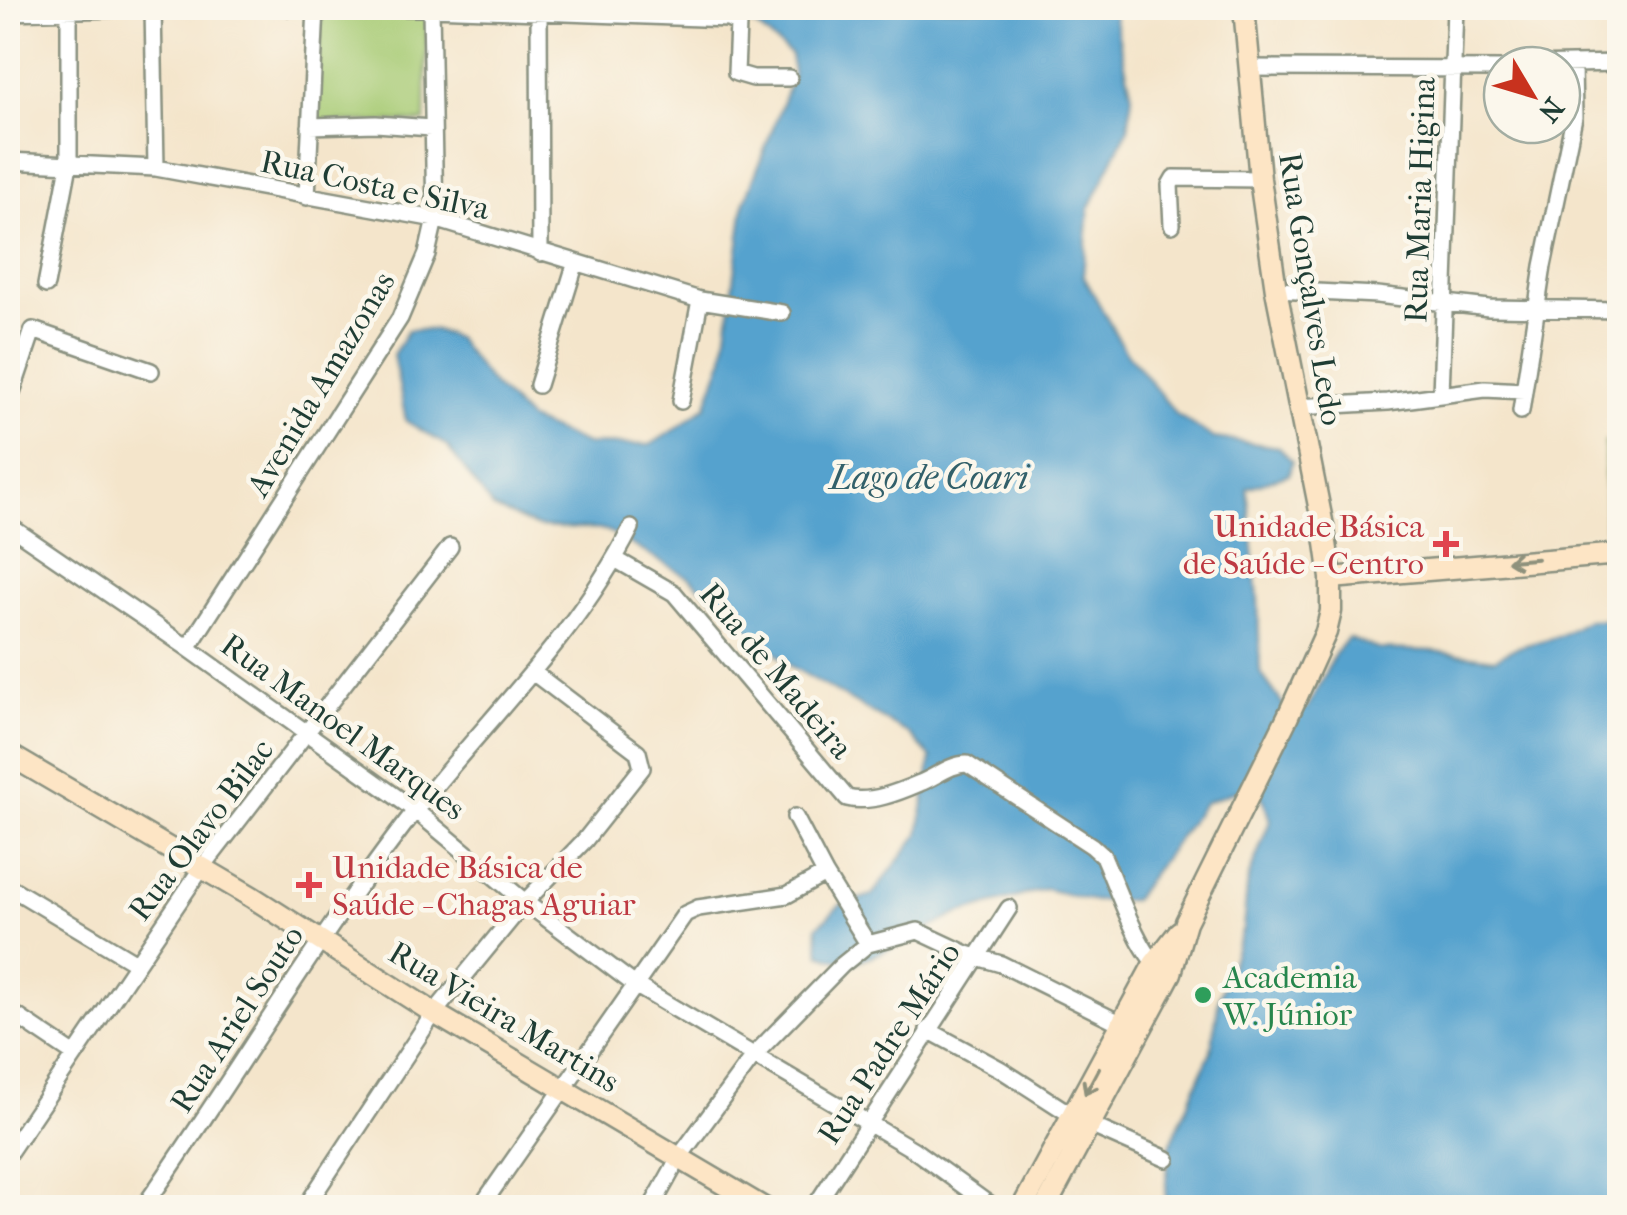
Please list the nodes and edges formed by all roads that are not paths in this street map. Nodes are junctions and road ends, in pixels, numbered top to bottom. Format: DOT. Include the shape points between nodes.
graph roads {
  1 [pos="152,8"];
  2 [pos="290,8"];
  3 [pos="316,8"];
  4 [pos="431,8"];
  5 [pos="1244,8"];
  6 [pos="1455,8"];
  7 [pos="69,9"];
  8 [pos="539,9"];
  9 [pos="8,12"];
  10 [pos="1620,63"];
  11 [pos="1582,65"];
  12 [pos="1251,68"];
  13 [pos="1482,70"];
  14 [pos="1452,71"];
  15 [pos="789,78"];
  16 [pos="310,126"];
  17 [pos="431,128"];
  18 [pos="1568,145"];
  19 [pos="8,162"];
  20 [pos="68,165"];
  21 [pos="156,168"];
  22 [pos="1260,178"];
  23 [pos="307,197"];
  24 [pos="435,220"];
  25 [pos="1172,224"];
  26 [pos="540,253"];
  27 [pos="574,265"];
  28 [pos="46,286"];
  29 [pos="1276,290"];
  30 [pos="700,300"];
  31 [pos="1444,304"];
  32 [pos="1535,309"];
  33 [pos="1620,310"];
  34 [pos="782,313"];
  35 [pos="152,371"];
  36 [pos="538,385"];
  37 [pos="1524,390"];
  38 [pos="1441,394"];
  39 [pos="680,401"];
  40 [pos="8,404"];
  41 [pos="1297,407"];
  42 [pos="1521,411"];
  43 [pos="8,525"];
  44 [pos="630,528"];
  45 [pos="450,547"];
  46 [pos="1620,554"];
  47 [pos="615,559"];
  48 [pos="1331,578"];
  49 [pos="188,648"];
  50 [pos="534,673"];
  51 [pos="307,734"];
  52 [pos="8,754"];
  53 [pos="416,811"];
  54 [pos="795,817"];
  55 [pos="201,869"];
  56 [pos="825,874"];
  57 [pos="8,886"];
  58 [pos="525,902"];
  59 [pos="1009,908"];
  60 [pos="320,941"];
  61 [pos="868,944"];
  62 [pos="978,957"];
  63 [pos="136,963"];
  64 [pos="1162,968"];
  65 [pos="635,985"];
  66 [pos="8,1010"];
  67 [pos="434,1013"];
  68 [pos="1122,1024"];
  69 [pos="928,1030"];
  70 [pos="755,1054"];
  71 [pos="76,1056"];
  72 [pos="563,1088"];
  73 [pos="1082,1120"];
  74 [pos="868,1122"];
  75 [pos="10,1146"];
  76 [pos="680,1156"];
  77 [pos="1167,1159"];
  78 [pos="142,1208"];
  79 [pos="305,1208"];
  80 [pos="480,1208"];
  81 [pos="651,1208"];
  82 [pos="764,1208"];
  83 [pos="814,1208"];
  84 [pos="994,1208"];
  85 [pos="1022,1208"];
  86 [pos="1045,1208"];
  1 -- 7 [label="street"];
  1 -- 21 [label="street"];
  2 -- 3 [label="street"];
  3 -- 4 [label="street"];
  3 -- 16 [label="street"];
  4 -- 8 [label="street"];
  4 -- 17 [label="street, Avenida Amazonas"];
  5 -- 12 [label="main road, Rua Gonçalves Ledo"];
  6 -- 14 [label="street, Rua Maria Higina"];
  7 -- 9 [label="street"];
  7 -- 20 [label="street"];
  8 -- 15 [label="street" via="728,18 738,24 736,72"];
  8 -- 26 [label="street"];
  10 -- 11 [label="street"];
  12 -- 14 [label="street"];
  12 -- 22 [label="main road, Rua Gonçalves Ledo"];
  13 -- 14 [label="street"];
  14 -- 31 [label="street, Rua Maria Higina"];
  16 -- 17 [label="street"];
  16 -- 23 [label="street"];
  17 -- 24 [label="street, Avenida Amazonas"];
  18 -- 32 [label="street"];
  19 -- 20 [label="street, Rua Costa e Silva"];
  20 -- 21 [label="street, Rua Costa e Silva"];
  20 -- 28 [label="street"];
  21 -- 23 [label="street, Rua Costa e Silva"];
  22 -- 25 [label="street" via="1174,178"];
  22 -- 29 [label="main road, Rua Gonçalves Ledo"];
  23 -- 24 [label="street, Rua Costa e Silva"];
  24 -- 26 [label="street, Rua Costa e Silva"];
  24 -- 49 [label="street, Avenida Amazonas" via="400,318"];
  26 -- 27 [label="street, Rua Costa e Silva"];
  27 -- 30 [label="street, Rua Costa e Silva"];
  27 -- 36 [label="street"];
  29 -- 31 [label="street"];
  29 -- 41 [label="main road, Rua Gonçalves Ledo"];
  30 -- 34 [label="street, Rua Costa e Silva"];
  30 -- 39 [label="street"];
  31 -- 32 [label="street"];
  31 -- 38 [label="street, Rua Maria Higina"];
  32 -- 33 [label="street"];
  32 -- 37 [label="street"];
  35 -- 40 [label="street" via="33,330"];
  37 -- 38 [label="street"];
  37 -- 42 [label="street"];
  38 -- 41 [label="street"];
  41 -- 48 [label="main road, Rua Gonçalves Ledo"];
  43 -- 49 [label="street, Rua Manoel Marques"];
  44 -- 47 [label="street, Rua Ariel Souto"];
  45 -- 51 [label="street, Rua Olavo Bilac"];
  46 -- 48 [label="main road, one-way"];
  47 -- 50 [label="street, Rua Ariel Souto"];
  47 -- 64 [label="street, Rua de Madeira" via="674,593 847,798 876,798 967,764 1092,846"];
  48 -- 64 [label="main road, Rua Gonçalves Ledo" via="1326,632"];
  49 -- 51 [label="street, Rua Manoel Marques"];
  50 -- 53 [label="street, Rua Ariel Souto"];
  50 -- 58 [label="street" via="638,752 642,768"];
  51 -- 53 [label="street, Rua Manoel Marques"];
  51 -- 55 [label="street, Rua Olavo Bilac"];
  52 -- 55 [label="main road, Rua Vieira Martins"];
  53 -- 58 [label="street, Rua Manoel Marques"];
  53 -- 60 [label="street, Rua Ariel Souto"];
  54 -- 56 [label="street"];
  55 -- 60 [label="main road, Rua Vieira Martins"];
  55 -- 63 [label="street, Rua Olavo Bilac"];
  56 -- 61 [label="street"];
  56 -- 65 [label="street" via="787,896 685,914"];
  57 -- 63 [label="street"];
  58 -- 65 [label="street, Rua Manoel Marques"];
  58 -- 67 [label="street"];
  59 -- 62 [label="street, Rua Padre Mário"];
  60 -- 67 [label="main road, Rua Vieira Martins"];
  60 -- 78 [label="street, Rua Ariel Souto"];
  61 -- 62 [label="street" via="918,931"];
  61 -- 70 [label="street"];
  62 -- 68 [label="street"];
  62 -- 69 [label="street, Rua Padre Mário"];
  63 -- 71 [label="street, Rua Olavo Bilac"];
  64 -- 68 [label="main road"];
  64 -- 73 [label="main road"];
  65 -- 70 [label="street, Rua Manoel Marques"];
  65 -- 72 [label="street"];
  66 -- 71 [label="street"];
  67 -- 72 [label="main road, Rua Vieira Martins"];
  67 -- 79 [label="street"];
  68 -- 73 [label="main road, one-way"];
  69 -- 73 [label="street"];
  69 -- 74 [label="street, Rua Padre Mário"];
  70 -- 74 [label="street, Rua Manoel Marques"];
  70 -- 76 [label="street"];
  71 -- 75 [label="street, Rua Olavo Bilac"];
  72 -- 76 [label="main road, Rua Vieira Martins"];
  72 -- 80 [label="street"];
  73 -- 77 [label="street"];
  73 -- 85 [label="main road"];
  73 -- 86 [label="main road"];
  74 -- 83 [label="street, Rua Padre Mário"];
  74 -- 84 [label="street, Rua Manoel Marques"];
  76 -- 81 [label="street"];
  76 -- 82 [label="main road, Rua Vieira Martins"];
}
